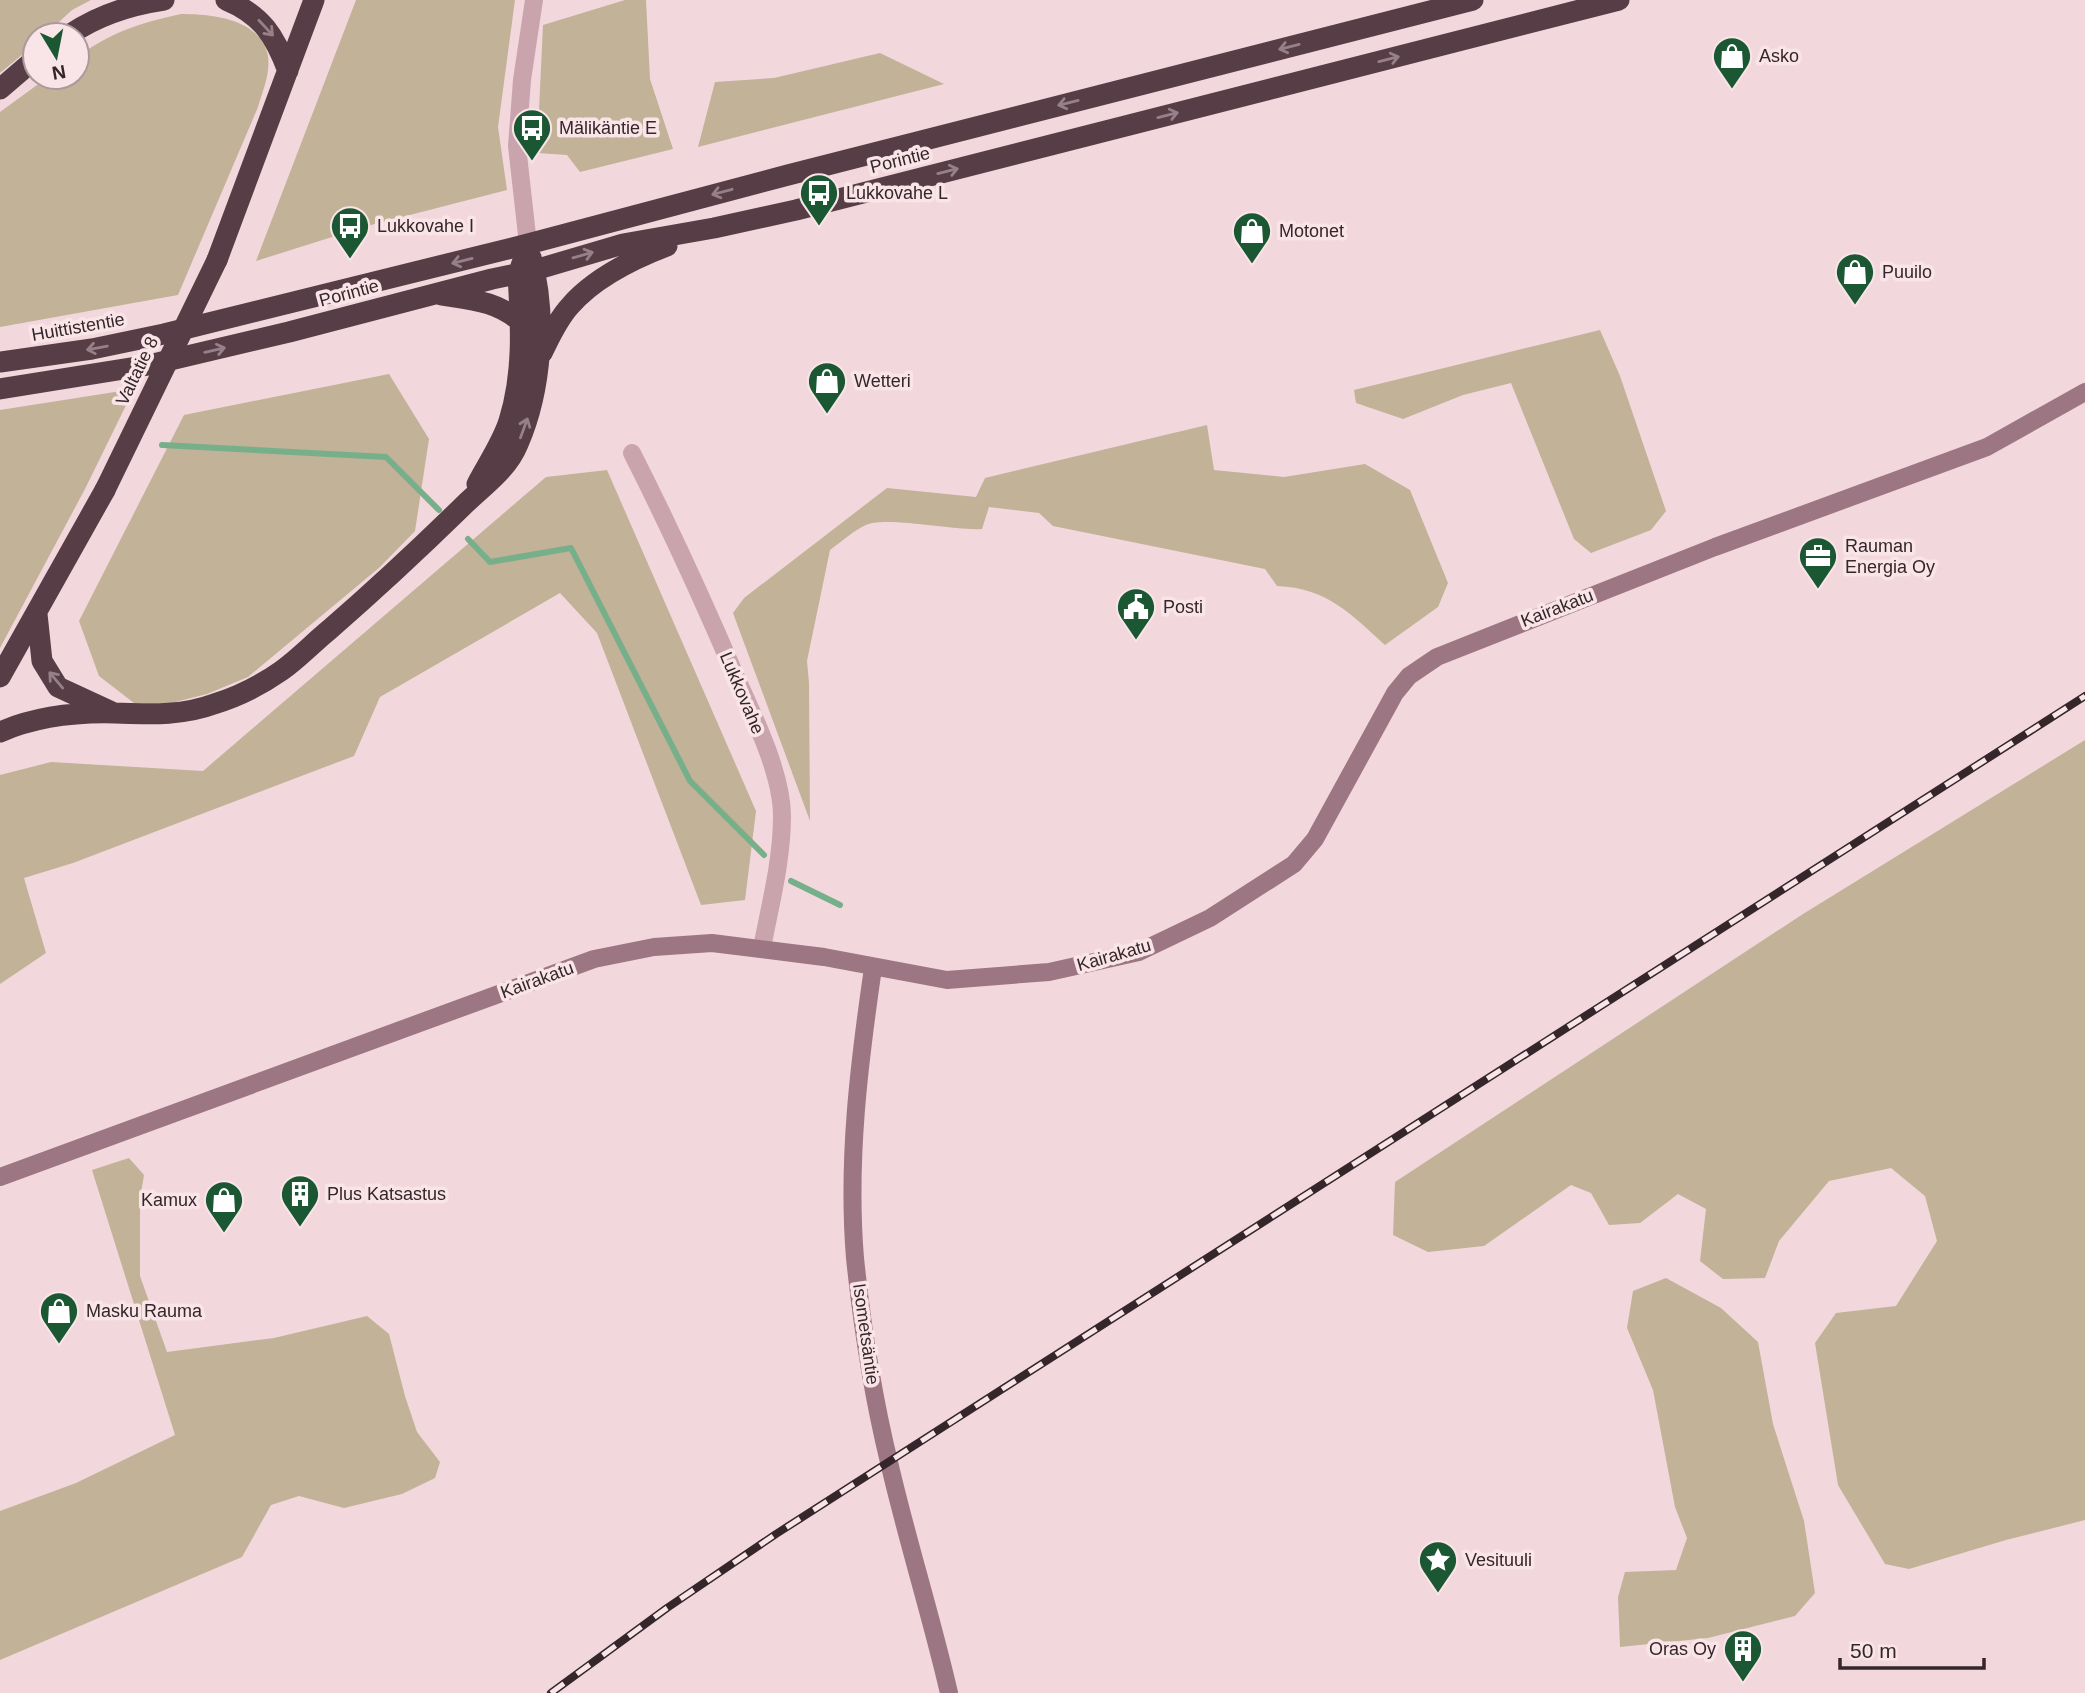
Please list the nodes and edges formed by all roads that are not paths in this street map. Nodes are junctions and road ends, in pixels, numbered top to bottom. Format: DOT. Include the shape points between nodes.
graph roads {
  1 [pos="164,0"];
  2 [pos="226,0"];
  3 [pos="314,0"];
  4 [pos="534,0"];
  5 [pos="1474,0"];
  6 [pos="1619,0"];
  7 [pos="91,23"];
  8 [pos="21,71"];
  9 [pos="288,71"];
  10 [pos="0,89"];
  11 [pos="714,228"];
  12 [pos="528,244"];
  13 [pos="526,272"];
  14 [pos="432,294"];
  15 [pos="521,322"];
  16 [pos="164,334"];
  17 [pos="541,355"];
  18 [pos="0,362"];
  19 [pos="0,389"];
  20 [pos="2085,392"];
  21 [pos="632,453"];
  22 [pos="468,500"];
  23 [pos="37,614"];
  24 [pos="0,677"];
  25 [pos="114,713"];
  26 [pos="0,732"];
  27 [pos="762,948"];
  28 [pos="873,968"];
  29 [pos="0,1177"];
  30 [pos="949,1693"];
  1 -- 7 [label="highway" via="137,4"];
  2 -- 9 [label="highway, one-way" via="263,24 277,41"];
  3 -- 9 [label="highway, Valtatie 8"];
  4 -- 12 [label="street" via="517,146"];
  5 -- 12 [label="highway, Porintie, one-way"];
  11 -- 6 [label="highway, Porintie, one-way"];
  8 -- 10 [label="highway"];
  9 -- 23 [label="highway, Valtatie 8, bridge" via="217,260 105,490"];
  13 -- 11 [label="highway, Porintie, one-way" via="623,244"];
  11 -- 17 [label="highway" via="637,257 584,291 568,307"];
  12 -- 13 [label="highway"];
  12 -- 16 [label="highway, Porintie, one-way"];
  13 -- 14 [label="highway, Porintie"];
  13 -- 15 [label="highway"];
  13 -- 17 [label="highway"];
  14 -- 15 [label="highway" via="491,303"];
  19 -- 14 [label="highway, Porintie, one-way" via="149,365"];
  15 -- 22 [label="highway" via="521,356 509,421"];
  16 -- 18 [label="highway, Huittistentie, one-way"];
  22 -- 17 [label="highway, one-way" via="500,472 517,447 532,407"];
  20 -- 28 [label="main road, Kairakatu" via="1987,447 1542,613 1437,657 1409,676 1395,693 1315,839 1294,864 1210,918 1139,952 1049,972 947,980"];
  21 -- 27 [label="street, Lukkovahe" via="715,628 772,766 782,814 778,865"];
  22 -- 25 [label="highway" via="390,578 281,671 258,685 194,710"];
  23 -- 24 [label="highway, Valtatie 8"];
  25 -- 23 [label="highway, one-way" via="58,687 42,661"];
  25 -- 26 [label="highway" via="50,718"];
  27 -- 28 [label="main road, Kairakatu"];
  27 -- 29 [label="main road, Kairakatu" via="677,945 594,959"];
  28 -- 30 [label="main road, Isometsäntie" via="855,1120 855,1257 888,1462"];
}
